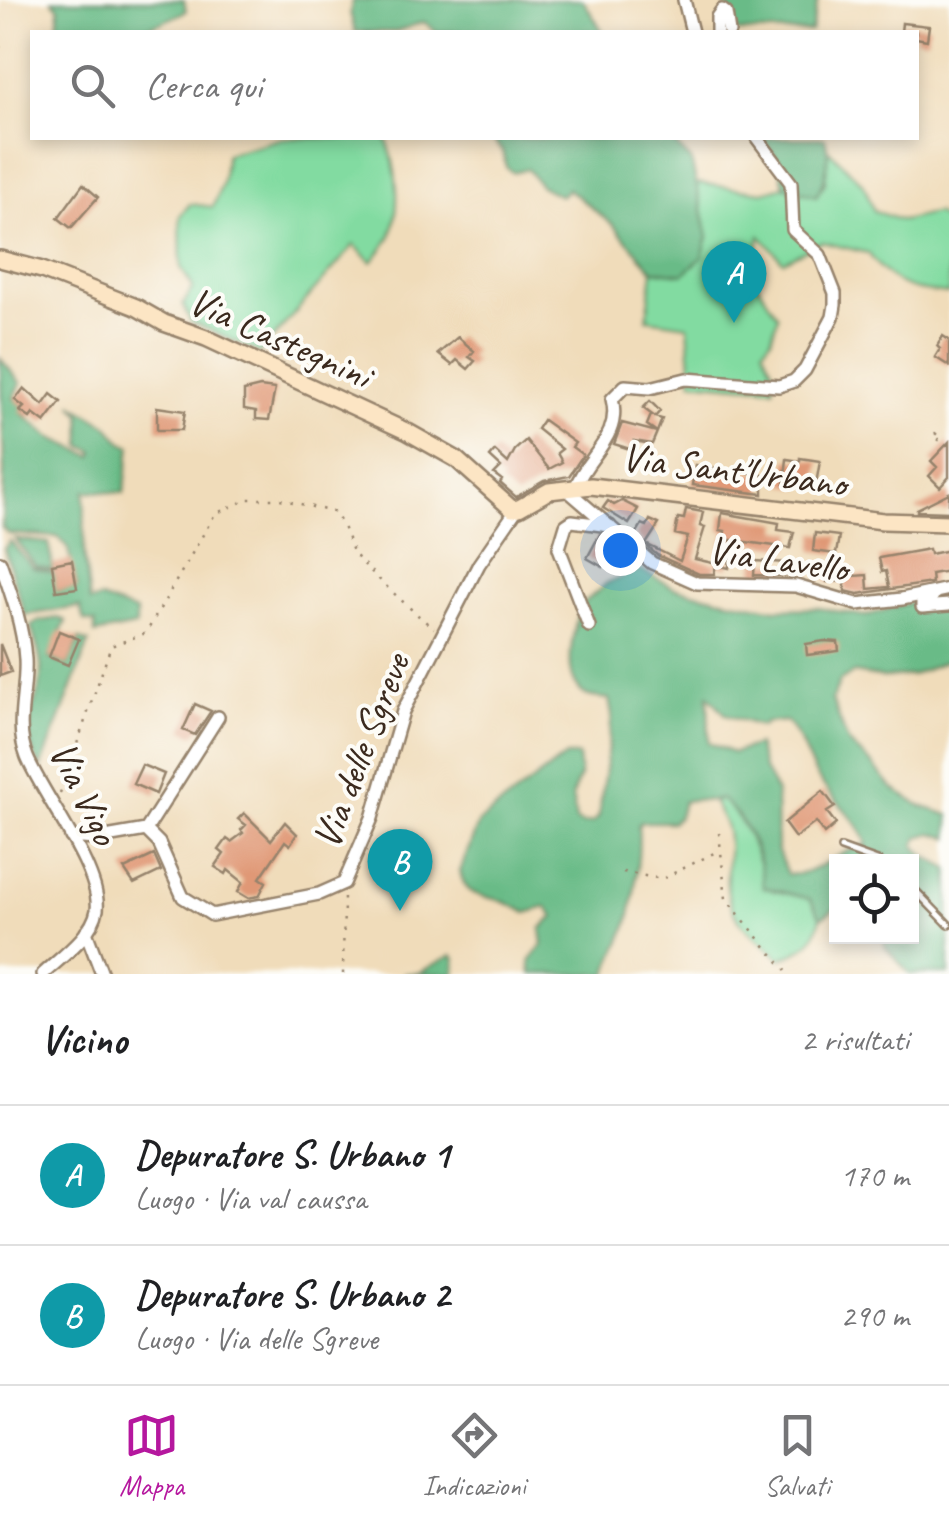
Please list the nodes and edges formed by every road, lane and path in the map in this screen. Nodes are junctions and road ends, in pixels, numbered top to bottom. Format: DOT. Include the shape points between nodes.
graph roads {
  1 [pos="684,0"];
  2 [pos="0,25"];
  3 [pos="692,30"];
  4 [pos="717,30"];
  5 [pos="728,30"];
  6 [pos="0,48"];
  7 [pos="759,140"];
  8 [pos="0,259"];
  9 [pos="570,487"];
  10 [pos="517,509"];
  11 [pos="949,524"];
  12 [pos="614,527"];
  13 [pos="0,562"];
  14 [pos="949,590"];
  15 [pos="949,605"];
  16 [pos="452,620"];
  17 [pos="589,626"];
  18 [pos="218,716"];
  19 [pos="50,798"];
  20 [pos="146,830"];
  21 [pos="719,833"];
  22 [pos="71,837"];
  23 [pos="841,848"];
  24 [pos="720,850"];
  25 [pos="858,854"];
  26 [pos="623,872"];
  27 [pos="344,883"];
  28 [pos="919,895"];
  29 [pos="949,925"];
  30 [pos="86,932"];
  31 [pos="43,974"];
  32 [pos="102,974"];
  33 [pos="343,974"];
  34 [pos="789,974"];
  1 -- 3 [label="street"];
  2 -- 6 [label="path"];
  4 -- 5 [label="street" via="722,10"];
  7 -- 9 [label="street" via="791,183 792,228 820,255 835,293 832,317 805,370 786,385 686,379 625,386 612,399 606,439"];
  8 -- 10 [label="street, Via Castegnini" via="136,307 408,432"];
  9 -- 10 [label="street, Via Sant'Urbano"];
  9 -- 11 [label="street, Via Sant'Urbano"];
  9 -- 12 [label="street, Via Lavello"];
  10 -- 16 [label="street, Via delle Sgreve"];
  12 -- 14 [label="street, Via Lavello" via="652,563 697,583 796,586 857,604"];
  12 -- 17 [label="street" via="572,521 560,541"];
  13 -- 19 [label="street, Via Vigo" via="24,644 21,735"];
  14 -- 15 [label="street" via="921,605"];
  16 -- 19 [label="path" via="428,626 356,557 333,512 280,498 234,504 210,520 146,633 111,646 62,791"];
  16 -- 27 [label="street, Via delle Sgreve" via="403,711 372,818"];
  18 -- 20 [label="street"];
  19 -- 22 [label="street, Via Vigo"];
  20 -- 22 [label="street" via="94,840"];
  20 -- 27 [label="street, Via delle Sgreve" via="159,843 183,897 212,915"];
  21 -- 24 [label="path"];
  22 -- 30 [label="street, Via Vigo" via="96,899"];
  23 -- 25 [label="lane"];
  24 -- 26 [label="path" via="662,879"];
  24 -- 34 [label="path" via="726,899"];
  27 -- 33 [label="path"];
  28 -- 29 [label="lane"];
  30 -- 31 [label="street"];
  30 -- 32 [label="street"];
}
